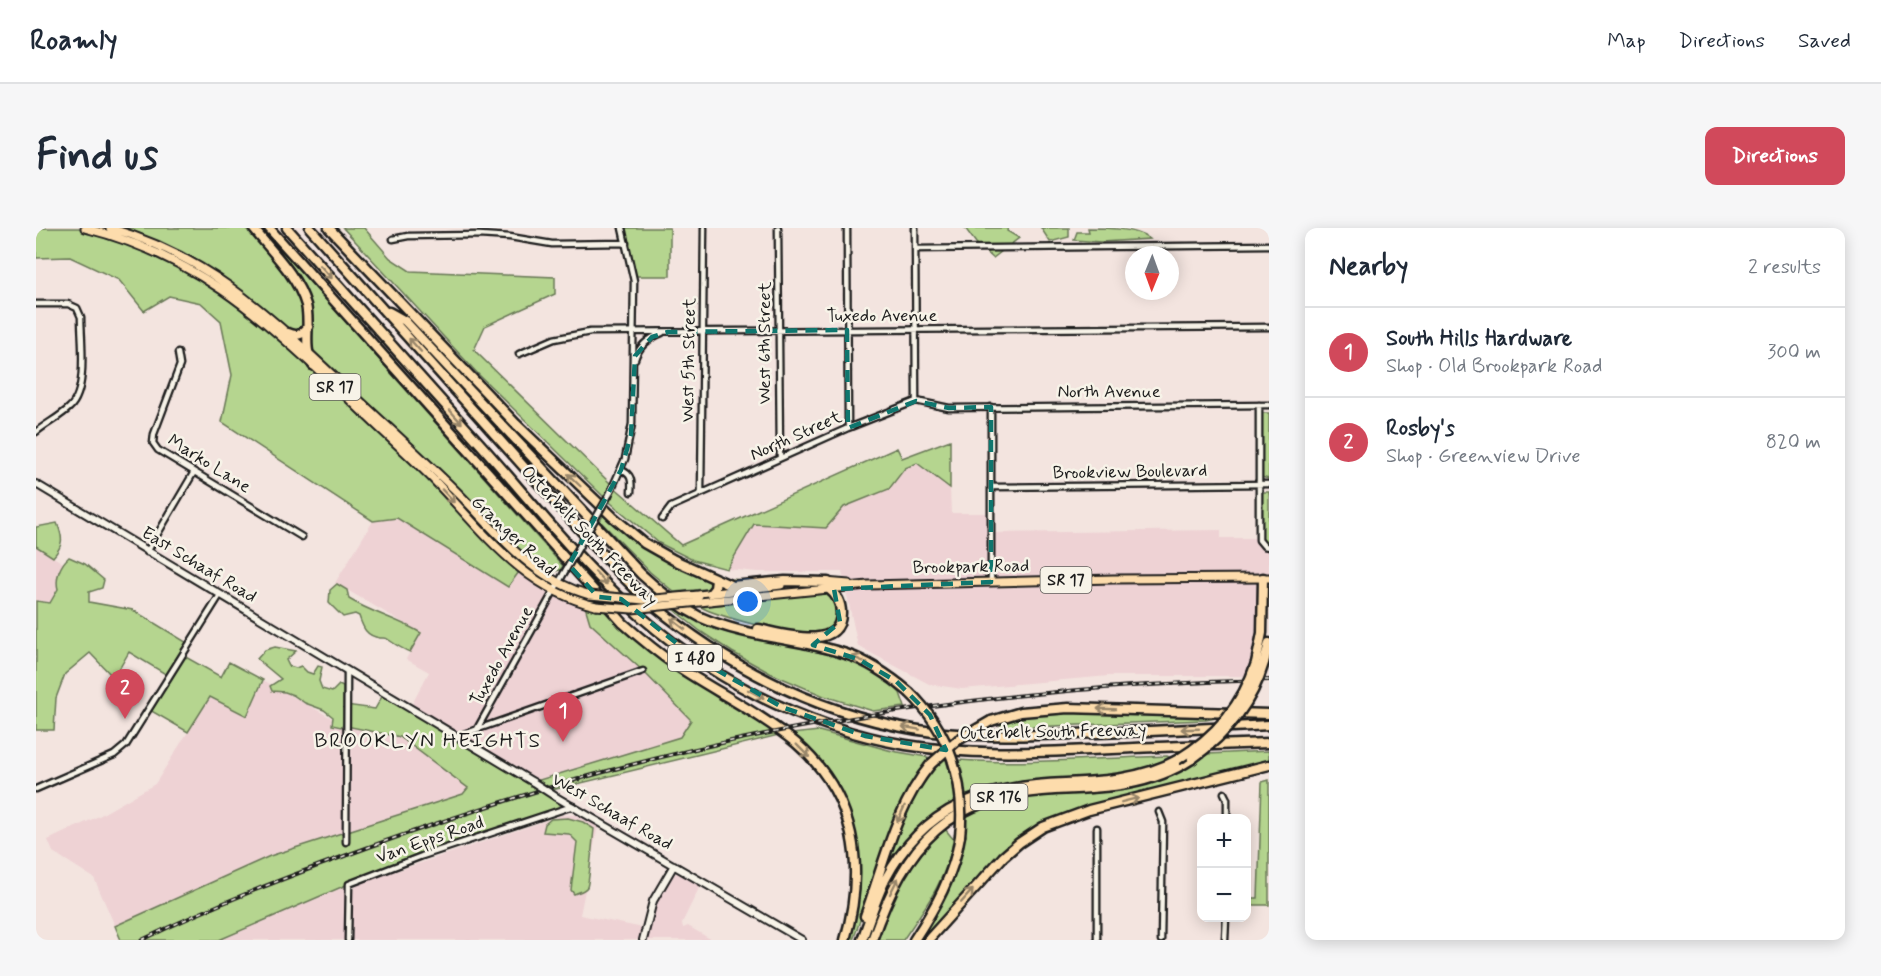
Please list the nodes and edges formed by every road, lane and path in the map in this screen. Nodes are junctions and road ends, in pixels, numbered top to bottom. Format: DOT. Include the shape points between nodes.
graph roads {
  1 [pos="85,228"];
  2 [pos="110,228"];
  3 [pos="253,228"];
  4 [pos="269,228"];
  5 [pos="287,228"];
  6 [pos="310,228"];
  7 [pos="329,228"];
  8 [pos="478,228"];
  9 [pos="622,228"];
  10 [pos="704,228"];
  11 [pos="778,228"];
  12 [pos="847,228"];
  13 [pos="915,228"];
  14 [pos="478,236"];
  15 [pos="393,239"];
  16 [pos="626,243"];
  17 [pos="1269,245"];
  18 [pos="915,249"];
  19 [pos="36,304"];
  20 [pos="380,306"];
  21 [pos="308,327"];
  22 [pos="1269,327"];
  23 [pos="778,330"];
  24 [pos="847,330"];
  25 [pos="916,330"];
  26 [pos="703,331"];
  27 [pos="634,332"];
  28 [pos="668,332"];
  29 [pos="288,333"];
  30 [pos="307,351"];
  31 [pos="178,353"];
  32 [pos="519,354"];
  33 [pos="313,365"];
  34 [pos="633,365"];
  35 [pos="916,401"];
  36 [pos="1259,405"];
  37 [pos="1269,405"];
  38 [pos="991,406"];
  39 [pos="848,428"];
  40 [pos="36,432"];
  41 [pos="780,457"];
  42 [pos="621,470"];
  43 [pos="194,472"];
  44 [pos="36,484"];
  45 [pos="1258,484"];
  46 [pos="1269,484"];
  47 [pos="991,487"];
  48 [pos="631,492"];
  49 [pos="701,493"];
  50 [pos="662,519"];
  51 [pos="302,537"];
  52 [pos="1269,547"];
  53 [pos="147,552"];
  54 [pos="1266,578"];
  55 [pos="716,580"];
  56 [pos="992,582"];
  57 [pos="557,584"];
  58 [pos="829,585"];
  59 [pos="855,585"];
  60 [pos="554,592"];
  61 [pos="220,595"];
  62 [pos="710,597"];
  63 [pos="740,630"];
  64 [pos="1269,643"];
  65 [pos="1260,663"];
  66 [pos="346,670"];
  67 [pos="643,671"];
  68 [pos="1269,714"];
  69 [pos="1269,725"];
  70 [pos="477,729"];
  71 [pos="459,736"];
  72 [pos="1269,742"];
  73 [pos="1269,765"];
  74 [pos="36,789"];
  75 [pos="1224,793"];
  76 [pos="573,806"];
  77 [pos="1159,812"];
  78 [pos="1227,814"];
  79 [pos="1097,828"];
  80 [pos="346,842"];
  81 [pos="674,865"];
  82 [pos="1226,922"];
  83 [pos="348,940"];
  84 [pos="642,940"];
  85 [pos="802,940"];
  86 [pos="845,940"];
  87 [pos="859,940"];
  88 [pos="872,940"];
  89 [pos="914,940"];
  90 [pos="928,940"];
  91 [pos="1096,940"];
  92 [pos="1161,940"];
  93 [pos="1225,940"];
  1 -- 33 [label="main road, Granger Road / SR 17" via="148,249 215,284 260,317"];
  2 -- 29 [label="main road, Granger Road / SR 17" via="159,246 204,269"];
  3 -- 21 [label="highway" via="299,288 307,309"];
  4 -- 86 [label="highway, one-way" via="623,623 675,665 776,728 819,768 843,809 853,838 855,892"];
  5 -- 72 [label="highway, Outerbelt South Freeway / I 480, one-way" via="614,592 678,646 750,691 797,714 842,729 938,749 1019,753"];
  6 -- 20 [label="highway, Outerbelt South Freeway / I 480"];
  55 -- 7 [label="highway, one-way" via="652,549 613,517 516,424"];
  8 -- 14 [label="street"];
  9 -- 16 [label="street"];
  10 -- 26 [label="street, West 5th Street"];
  11 -- 23 [label="street, West 6th Street"];
  12 -- 24 [label="street"];
  13 -- 18 [label="street"];
  14 -- 15 [label="street"];
  14 -- 16 [label="street" via="552,244"];
  16 -- 27 [label="street" via="634,281"];
  17 -- 18 [label="street"];
  18 -- 25 [label="street"];
  19 -- 40 [label="street" via="68,304 77,308 81,317 81,378 80,392 72,406"];
  20 -- 63 [label="highway" via="405,321 657,588 701,617"];
  69 -- 20 [label="highway, Outerbelt South Freeway / I 480, one-way" via="975,735 878,721 776,685 702,643 637,590"];
  21 -- 29 [label="highway" via="297,336"];
  21 -- 30 [label="highway"];
  22 -- 25 [label="street, Tuxedo Avenue"];
  23 -- 24 [label="street, Tuxedo Avenue"];
  23 -- 26 [label="street, Tuxedo Avenue"];
  23 -- 41 [label="street, West 6th Street"];
  24 -- 25 [label="street, Tuxedo Avenue"];
  24 -- 39 [label="street"];
  25 -- 35 [label="street"];
  26 -- 28 [label="street, Tuxedo Avenue"];
  26 -- 49 [label="street, West 5th Street"];
  27 -- 28 [label="street, Tuxedo Avenue"];
  27 -- 32 [label="street" via="577,333"];
  27 -- 34 [label="street, Tuxedo Avenue"];
  28 -- 34 [label="street" via="646,342"];
  29 -- 30 [label="main road, Granger Road / SR 17"];
  30 -- 33 [label="highway"];
  30 -- 57 [label="main road, Granger Road / SR 17" via="523,559"];
  31 -- 43 [label="street, Marko Lane" via="180,365 153,439 158,450"];
  33 -- 60 [label="main road, Granger Road / SR 17, one-way" via="494,544"];
  34 -- 42 [label="street, Tuxedo Avenue" via="632,424"];
  35 -- 38 [label="street, North Avenue" via="949,408"];
  35 -- 39 [label="street, North Street"];
  36 -- 37 [label="street, North Avenue"];
  36 -- 38 [label="street, North Avenue"];
  36 -- 45 [label="street"];
  38 -- 47 [label="street"];
  39 -- 41 [label="street, North Street"];
  41 -- 49 [label="street, North Street"];
  42 -- 48 [label="street" via="631,477"];
  42 -- 57 [label="street, Tuxedo Avenue, bridge"];
  43 -- 51 [label="street, Marko Lane"];
  43 -- 53 [label="street"];
  44 -- 53 [label="street, East Schaaf Road"];
  45 -- 46 [label="street, Brookview Boulevard"];
  45 -- 47 [label="street, Brookview Boulevard"];
  45 -- 52 [label="street" via="1258,540"];
  47 -- 56 [label="street"];
  49 -- 50 [label="street, North Street" via="670,507"];
  53 -- 61 [label="street, East Schaaf Road"];
  54 -- 56 [label="main road, Brookpark Road / SR 17"];
  54 -- 65 [label="highway, SR 176"];
  55 -- 58 [label="highway" via="735,586 784,581"];
  55 -- 62 [label="highway"];
  56 -- 59 [label="main road, Brookpark Road / SR 17"];
  57 -- 60 [label="street, Tuxedo Avenue"];
  57 -- 62 [label="main road, Granger Road / SR 17, bridge" via="590,595 644,600"];
  58 -- 59 [label="main road, Granger Road / SR 17"];
  58 -- 62 [label="main road, Granger Road / SR 17"];
  58 -- 63 [label="highway" via="838,597 841,616 834,630 824,636 805,638 759,629"];
  60 -- 62 [label="main road, Granger Road / SR 17, bridge" via="596,606 632,609"];
  60 -- 70 [label="street, Tuxedo Avenue"];
  61 -- 66 [label="street, East Schaaf Road"];
  61 -- 74 [label="street" via="126,745 114,755"];
  89 -- 63 [label="highway, one-way, bridge" via="945,885 960,836 960,792 945,740 930,715 885,673 846,654"];
  64 -- 65 [label="highway, SR 176"];
  65 -- 87 [label="highway, SR 176, bridge" via="1226,720 1204,742 1177,760 1117,779 996,790 955,807 922,831 900,857"];
  88 -- 65 [label="highway, SR 176, one-way, bridge" via="902,870 934,832 956,816 1014,794 1128,785 1172,771 1218,739 1241,712 1255,688"];
  66 -- 71 [label="street, West Schaaf Road"];
  66 -- 80 [label="street"];
  67 -- 70 [label="street"];
  68 -- 87 [label="highway, one-way, bridge" via="1068,708 1021,712 992,721 958,740 931,764 912,790 898,820"];
  70 -- 71 [label="street"];
  71 -- 76 [label="street, West Schaaf Road, bridge"];
  90 -- 73 [label="highway, one-way" via="1003,857 1043,827 1089,810"];
  75 -- 78 [label="street"];
  76 -- 81 [label="street, West Schaaf Road"];
  76 -- 83 [label="street, Van Epps Road" via="349,884"];
  77 -- 92 [label="street" via="1163,822"];
  79 -- 91 [label="street"];
  81 -- 84 [label="street" via="654,901"];
  81 -- 85 [label="street, West Schaaf Road"];
  82 -- 93 [label="street"];
}
